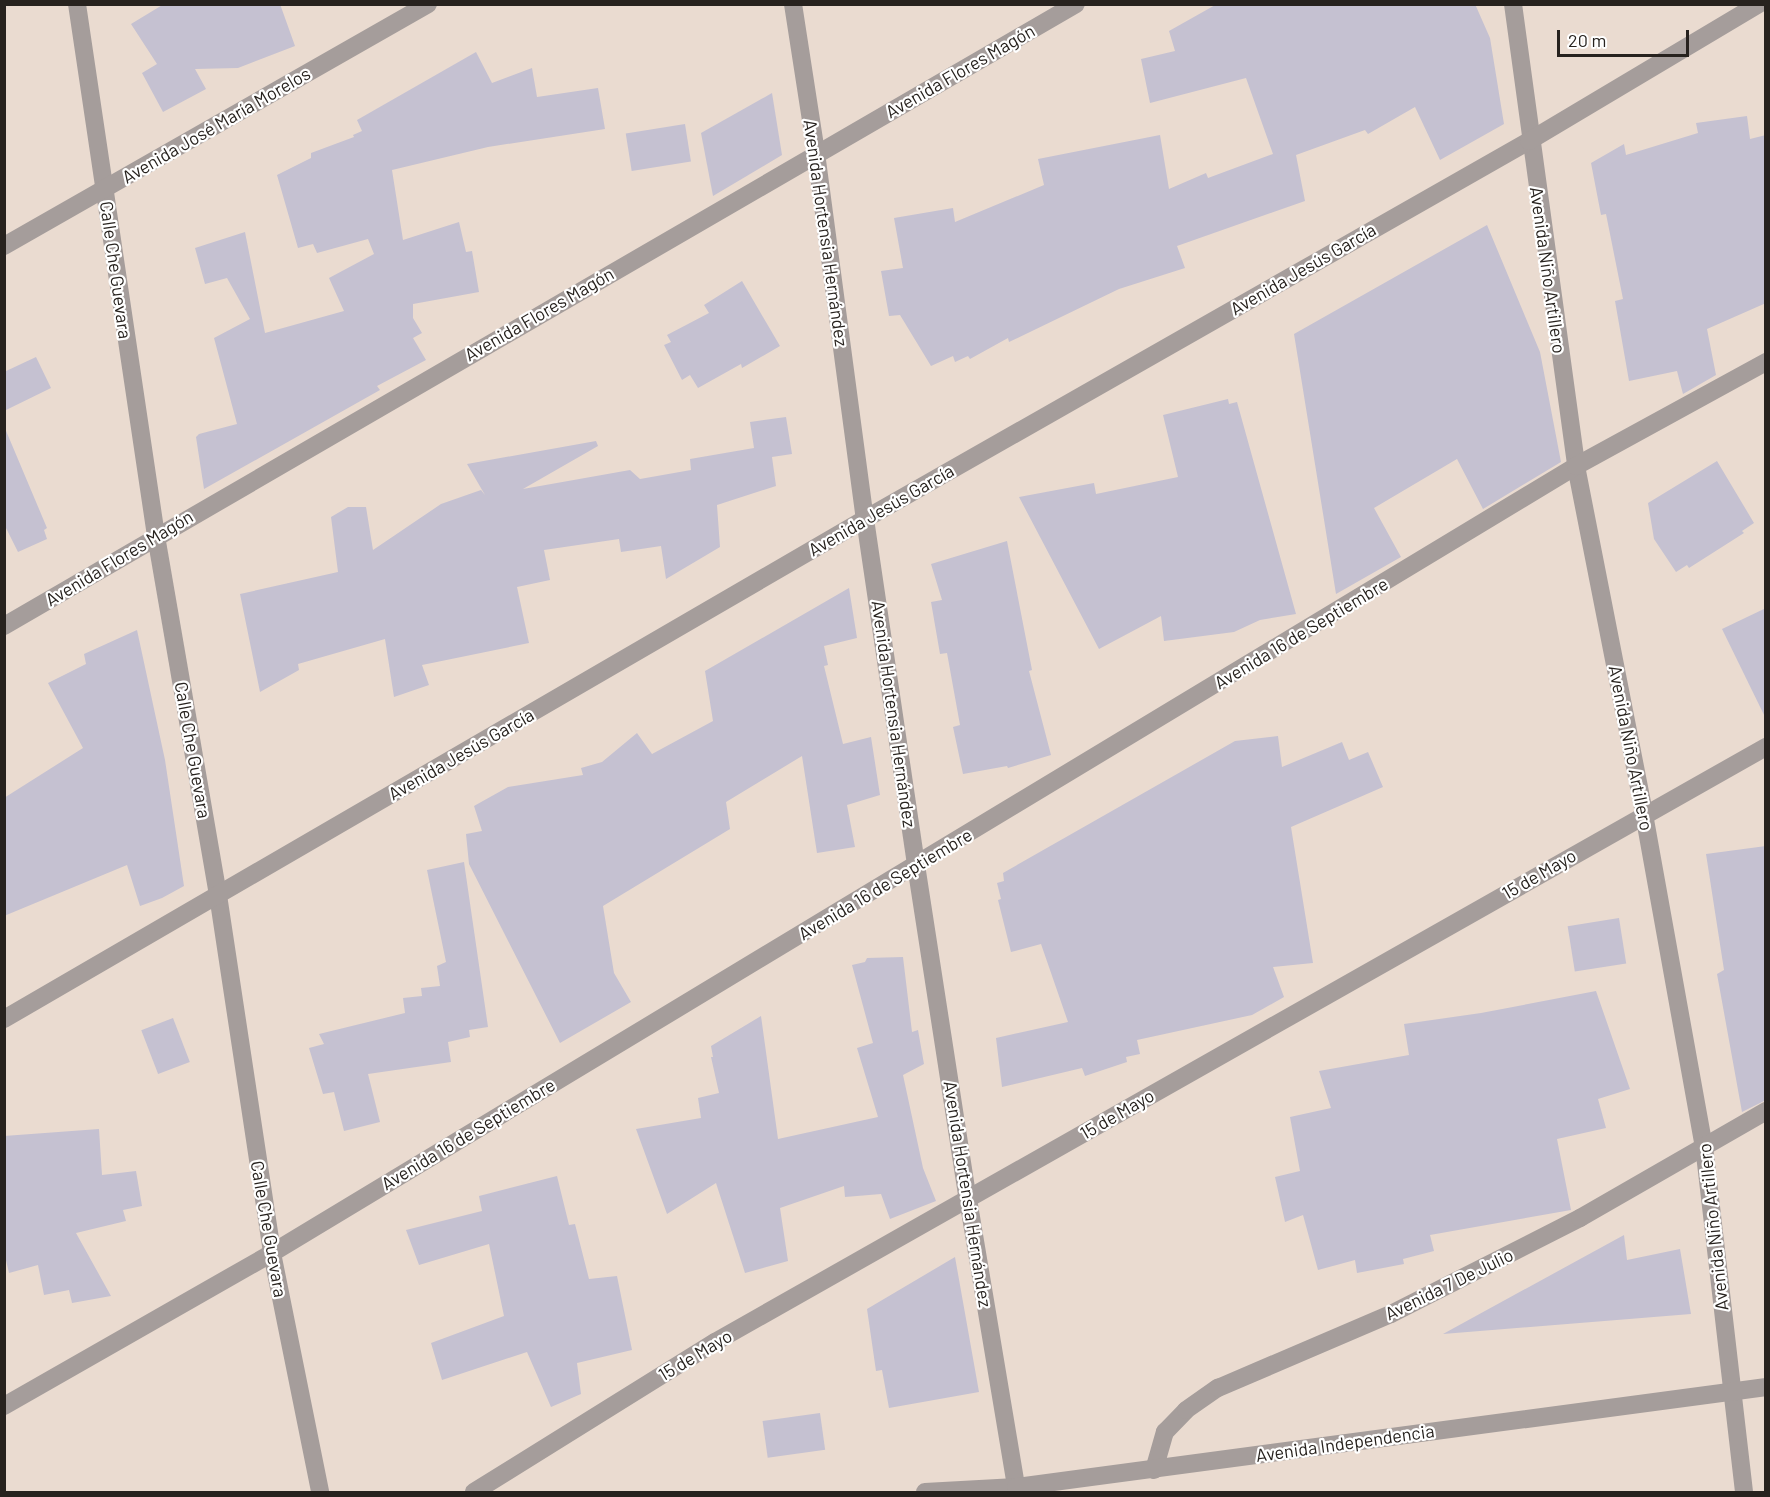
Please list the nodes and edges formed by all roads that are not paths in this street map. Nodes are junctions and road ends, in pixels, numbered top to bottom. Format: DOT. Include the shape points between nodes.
graph roads {
  1 [pos="78,4"];
  2 [pos="428,4"];
  3 [pos="794,4"];
  4 [pos="1076,4"];
  5 [pos="1512,4"];
  6 [pos="1759,4"];
  7 [pos="1529,141"];
  8 [pos="816,153"];
  9 [pos="104,189"];
  10 [pos="4,246"];
  11 [pos="1766,362"];
  12 [pos="1576,466"];
  13 [pos="865,519"];
  14 [pos="156,536"];
  15 [pos="4,626"];
  16 [pos="1766,747"];
  17 [pos="1644,814"];
  18 [pos="916,865"];
  19 [pos="218,895"];
  20 [pos="4,1019"];
  21 [pos="1766,1111"];
  22 [pos="1704,1146"];
  23 [pos="968,1199"];
  24 [pos="272,1253"];
  25 [pos="1766,1387"];
  26 [pos="1731,1390"];
  27 [pos="4,1406"];
  28 [pos="1154,1470"];
  29 [pos="1017,1490"];
  30 [pos="320,1492"];
  31 [pos="474,1492"];
  32 [pos="925,1492"];
  33 [pos="1744,1492"];
  1 -- 9 [label="street, Calle Che Guevara"];
  2 -- 9 [label="street, Avenida José María Morelos"];
  3 -- 8 [label="street, Avenida Hortensia Hernández"];
  4 -- 8 [label="street, Avenida Flores Magón"];
  5 -- 7 [label="street, Avenida Niño Artillero"];
  6 -- 7 [label="street, Avenida Jesús García"];
  7 -- 12 [label="street, Avenida Niño Artillero"];
  7 -- 13 [label="street, Avenida Jesús García"];
  8 -- 13 [label="street, Avenida Hortensia Hernández"];
  8 -- 14 [label="street, Avenida Flores Magón"];
  9 -- 10 [label="street, Avenida José María Morelos"];
  9 -- 14 [label="street, Calle Che Guevara"];
  11 -- 12 [label="street, Avenida 16 de Septiembre"];
  12 -- 17 [label="street, Avenida Niño Artillero"];
  12 -- 18 [label="street, Avenida 16 de Septiembre"];
  13 -- 18 [label="street, Avenida Hortensia Hernández"];
  13 -- 19 [label="street, Avenida Jesús García"];
  14 -- 15 [label="street, Avenida Flores Magón"];
  14 -- 19 [label="street, Calle Che Guevara"];
  16 -- 17 [label="street, 15 de Mayo"];
  17 -- 22 [label="street, Avenida Niño Artillero"];
  17 -- 23 [label="street, 15 de Mayo"];
  18 -- 23 [label="street, Avenida Hortensia Hernández"];
  18 -- 24 [label="street, Avenida 16 de Septiembre"];
  19 -- 20 [label="street, Avenida Jesús García"];
  19 -- 24 [label="street, Calle Che Guevara"];
  21 -- 22 [label="street, Avenida 7 De Julio"];
  22 -- 26 [label="street, Avenida Niño Artillero"];
  22 -- 28 [label="street, Avenida 7 De Julio" via="1580,1218 1391,1314 1218,1388 1186,1410 1165,1432"];
  23 -- 29 [label="street, Avenida Hortensia Hernández"];
  23 -- 31 [label="street, 15 de Mayo" via="715,1342"];
  24 -- 27 [label="street, Avenida 16 de Septiembre"];
  24 -- 30 [label="street, Calle Che Guevara"];
  25 -- 26 [label="street, Avenida Independencia"];
  26 -- 28 [label="street, Avenida Independencia"];
  26 -- 33 [label="street, Avenida Niño Artillero"];
  28 -- 29 [label="street, Avenida Independencia"];
  29 -- 32 [label="street, Avenida Independencia"];
}
